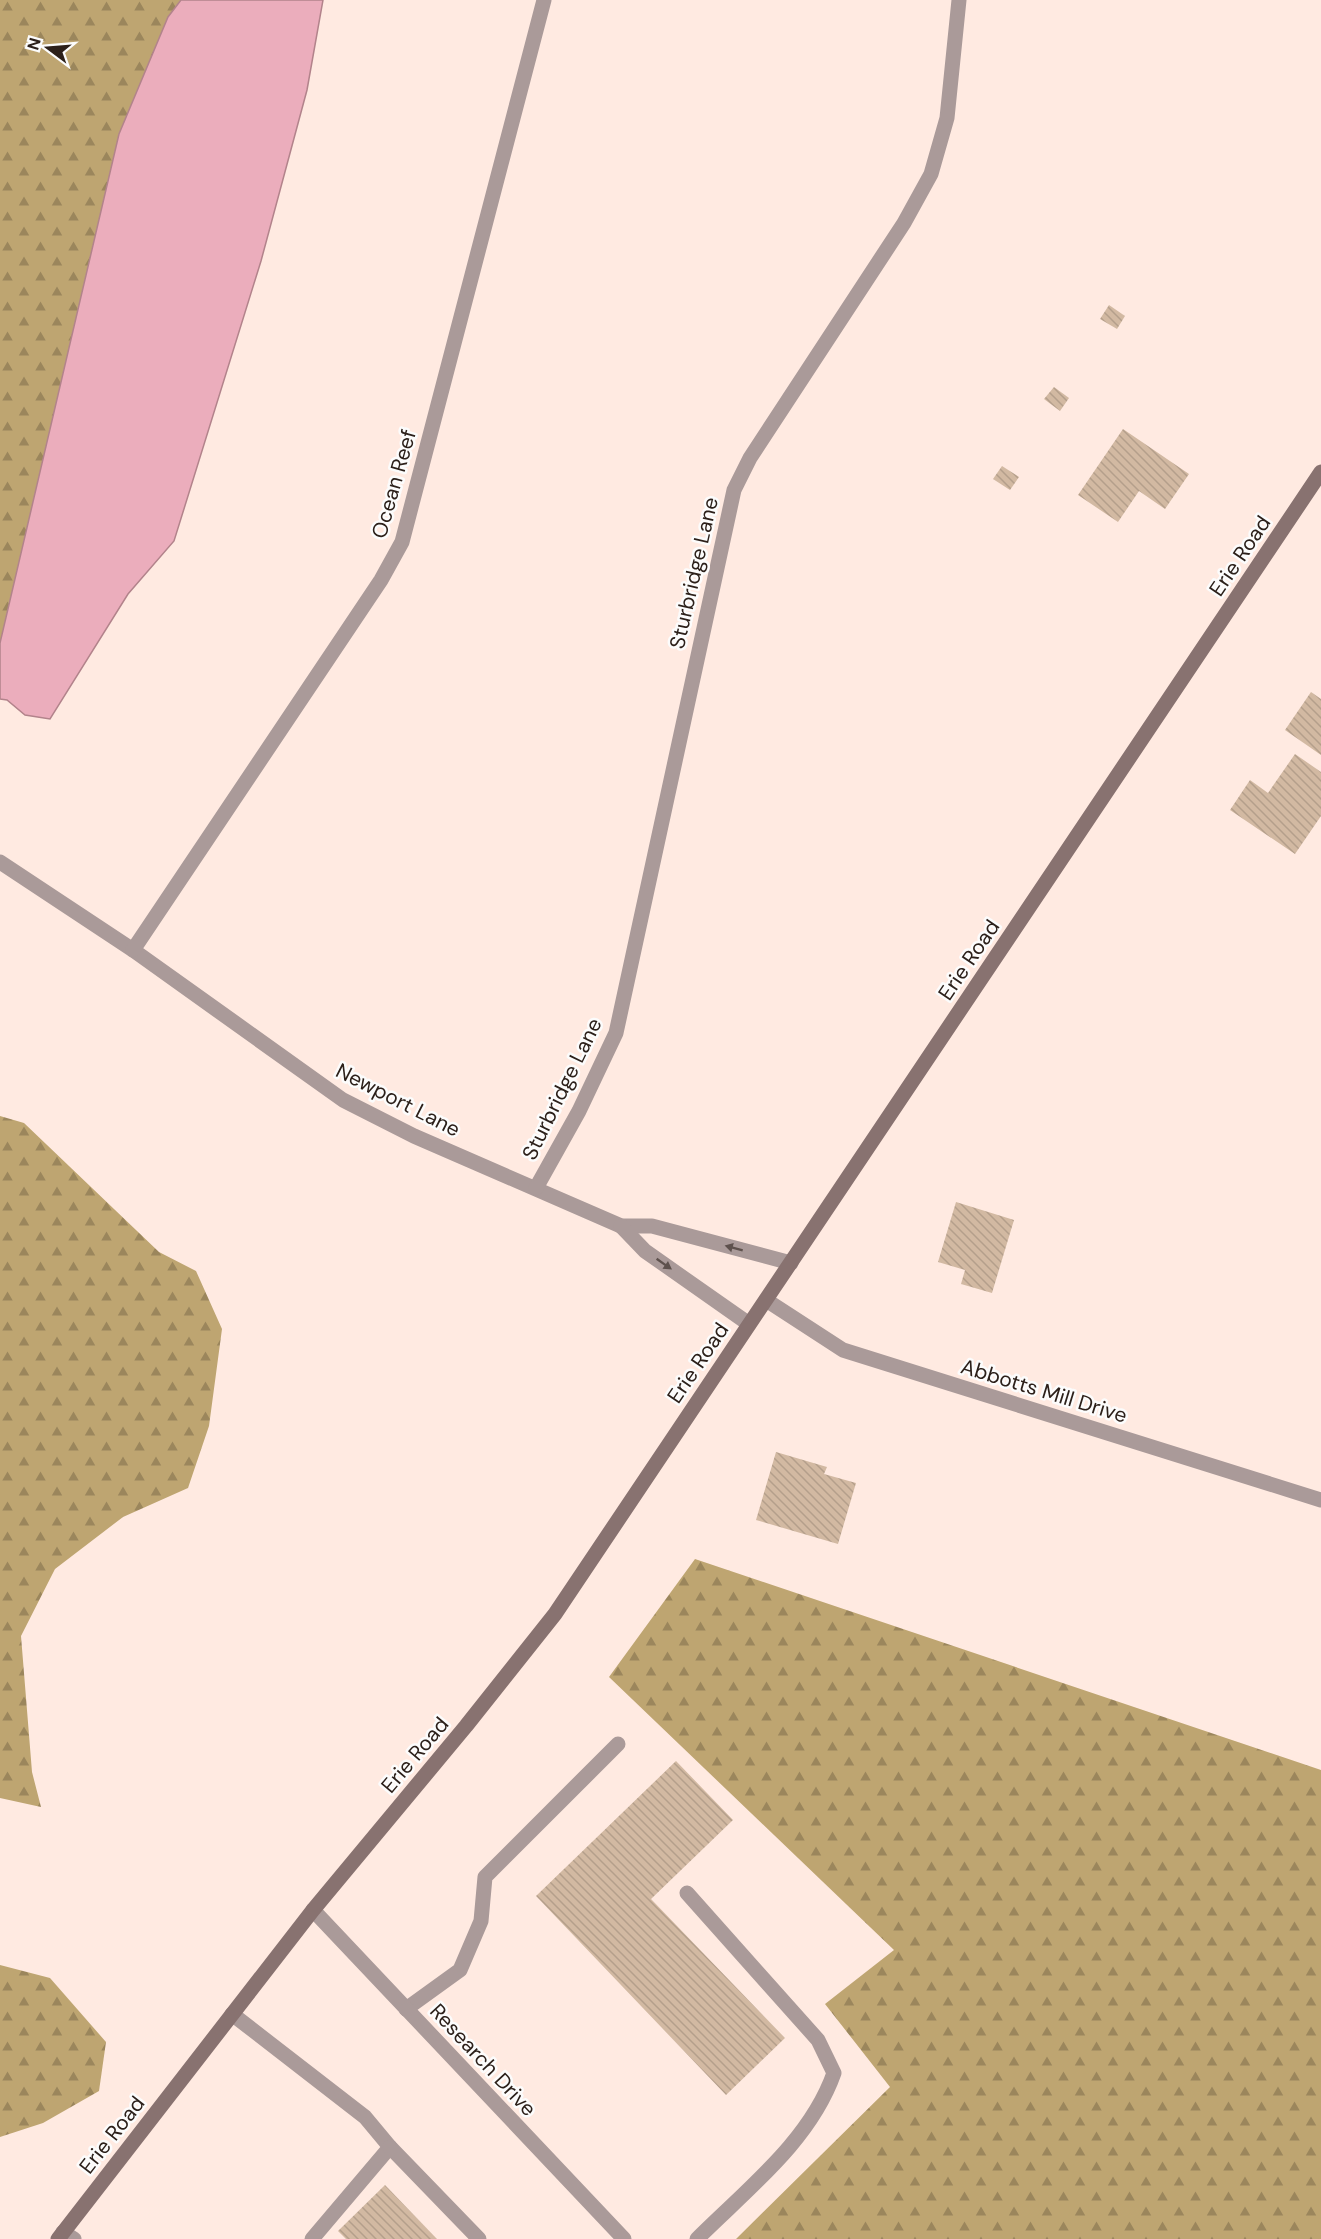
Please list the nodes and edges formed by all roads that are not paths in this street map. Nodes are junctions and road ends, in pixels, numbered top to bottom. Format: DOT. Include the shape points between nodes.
graph roads {
  1 [pos="544,0"];
  2 [pos="959,0"];
  3 [pos="1321,472"];
  4 [pos="0,862"];
  5 [pos="133,950"];
  6 [pos="536,1188"];
  7 [pos="621,1226"];
  8 [pos="790,1263"];
  9 [pos="766,1300"];
  10 [pos="749,1324"];
  11 [pos="1321,1500"];
  12 [pos="618,1744"];
  13 [pos="687,1893"];
  14 [pos="313,1910"];
  15 [pos="406,2009"];
  16 [pos="232,2013"];
  17 [pos="390,2147"];
  18 [pos="65,2237"];
  19 [pos="312,2239"];
  20 [pos="479,2239"];
  21 [pos="624,2239"];
  22 [pos="698,2239"];
  1 -- 5 [label="street, Ocean Reef" via="402,542 381,580"];
  2 -- 6 [label="street, Sturbridge Lane" via="947,118 931,174 904,223 750,458 734,490 616,1033"];
  3 -- 8 [label="street, Erie Road"];
  4 -- 5 [label="street, Newport Lane"];
  5 -- 6 [label="street, Newport Lane" via="343,1100 414,1136"];
  6 -- 7 [label="street, Newport Lane"];
  8 -- 7 [label="street, Newport Lane, one-way" via="652,1226"];
  7 -- 10 [label="street, one-way" via="645,1251"];
  8 -- 9 [label="street, Erie Road"];
  9 -- 10 [label="street, Erie Road"];
  9 -- 11 [label="street, Abbotts Mill Drive" via="843,1350"];
  10 -- 14 [label="street, Erie Road" via="555,1614"];
  12 -- 15 [label="street" via="485,1877 481,1921 460,1970"];
  13 -- 22 [label="street" via="818,2040 834,2073 824,2101 795,2140"];
  14 -- 15 [label="street, Research Drive"];
  14 -- 16 [label="street, Erie Road"];
  15 -- 21 [label="street, Research Drive"];
  16 -- 17 [label="street" via="365,2117"];
  16 -- 18 [label="street, Erie Road"];
  17 -- 19 [label="street"];
  17 -- 20 [label="street"];
}
